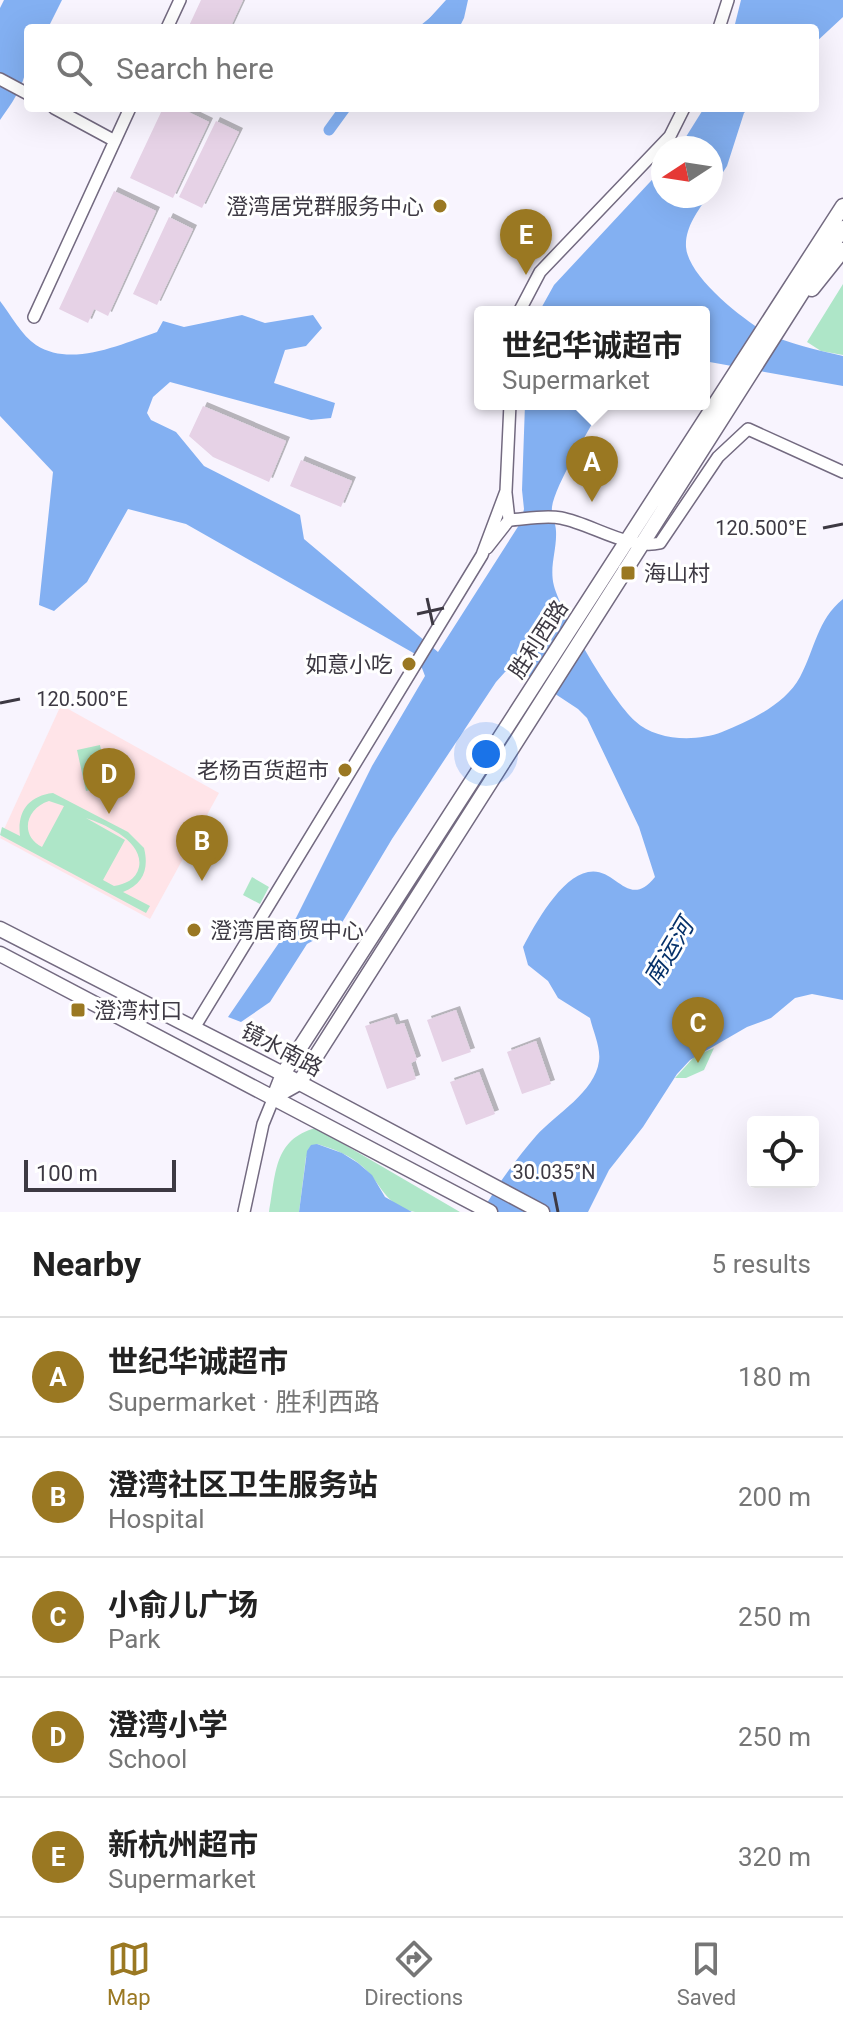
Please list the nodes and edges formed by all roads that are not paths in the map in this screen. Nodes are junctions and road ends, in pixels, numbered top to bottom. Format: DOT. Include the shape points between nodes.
graph roads {
  1 [pos="180,0"];
  2 [pos="728,0"];
  3 [pos="169,24"];
  4 [pos="720,24"];
  5 [pos="0,79"];
  6 [pos="24,92"];
  7 [pos="61,112"];
  8 [pos="128,112"];
  9 [pos="682,112"];
  10 [pos="115,141"];
  11 [pos="843,206"];
  12 [pos="843,228"];
  13 [pos="843,250"];
  14 [pos="522,306"];
  15 [pos="34,317"];
  16 [pos="773,330"];
  17 [pos="510,410"];
  18 [pos="843,472"];
  19 [pos="506,491"];
  20 [pos="513,520"];
  21 [pos="635,541"];
  22 [pos="482,555"];
  23 [pos="534,699"];
  24 [pos="0,929"];
  25 [pos="0,954"];
  26 [pos="194,1028"];
  27 [pos="283,1074"];
  28 [pos="299,1083"];
  29 [pos="274,1097"];
  30 [pos="244,1212"];
  31 [pos="490,1212"];
  32 [pos="542,1212"];
  1 -- 3 [label="street"];
  2 -- 4 [label="street"];
  5 -- 6 [label="street"];
  7 -- 10 [label="street"];
  8 -- 10 [label="street"];
  9 -- 14 [label="street" via="670,136 540,272"];
  10 -- 15 [label="street"];
  11 -- 16 [label="main road, 胜利西路"];
  12 -- 16 [label="main road, 胜利西路"];
  13 -- 16 [label="main road"];
  16 -- 21 [label="main road, 胜利西路"];
  17 -- 19 [label="street"];
  18 -- 21 [label="street" via="748,429 718,457 660,543"];
  19 -- 20 [label="street"];
  19 -- 22 [label="street"];
  20 -- 21 [label="street" via="559,518"];
  20 -- 22 [label="street"];
  21 -- 23 [label="main road, 胜利西路"];
  22 -- 26 [label="street"];
  23 -- 27 [label="main road, 胜利西路"];
  23 -- 28 [label="main road, 胜利西路"];
  24 -- 26 [label="main road, 镜水南路"];
  25 -- 29 [label="main road"];
  26 -- 27 [label="main road, 镜水南路"];
  27 -- 28 [label="main road, 镜水南路"];
  27 -- 29 [label="main road, 胜利西路"];
  28 -- 29 [label="main road, 胜利西路"];
  28 -- 32 [label="main road, 镜水南路"];
  29 -- 30 [label="street, 胜利西路"];
  29 -- 31 [label="main road"];
}
